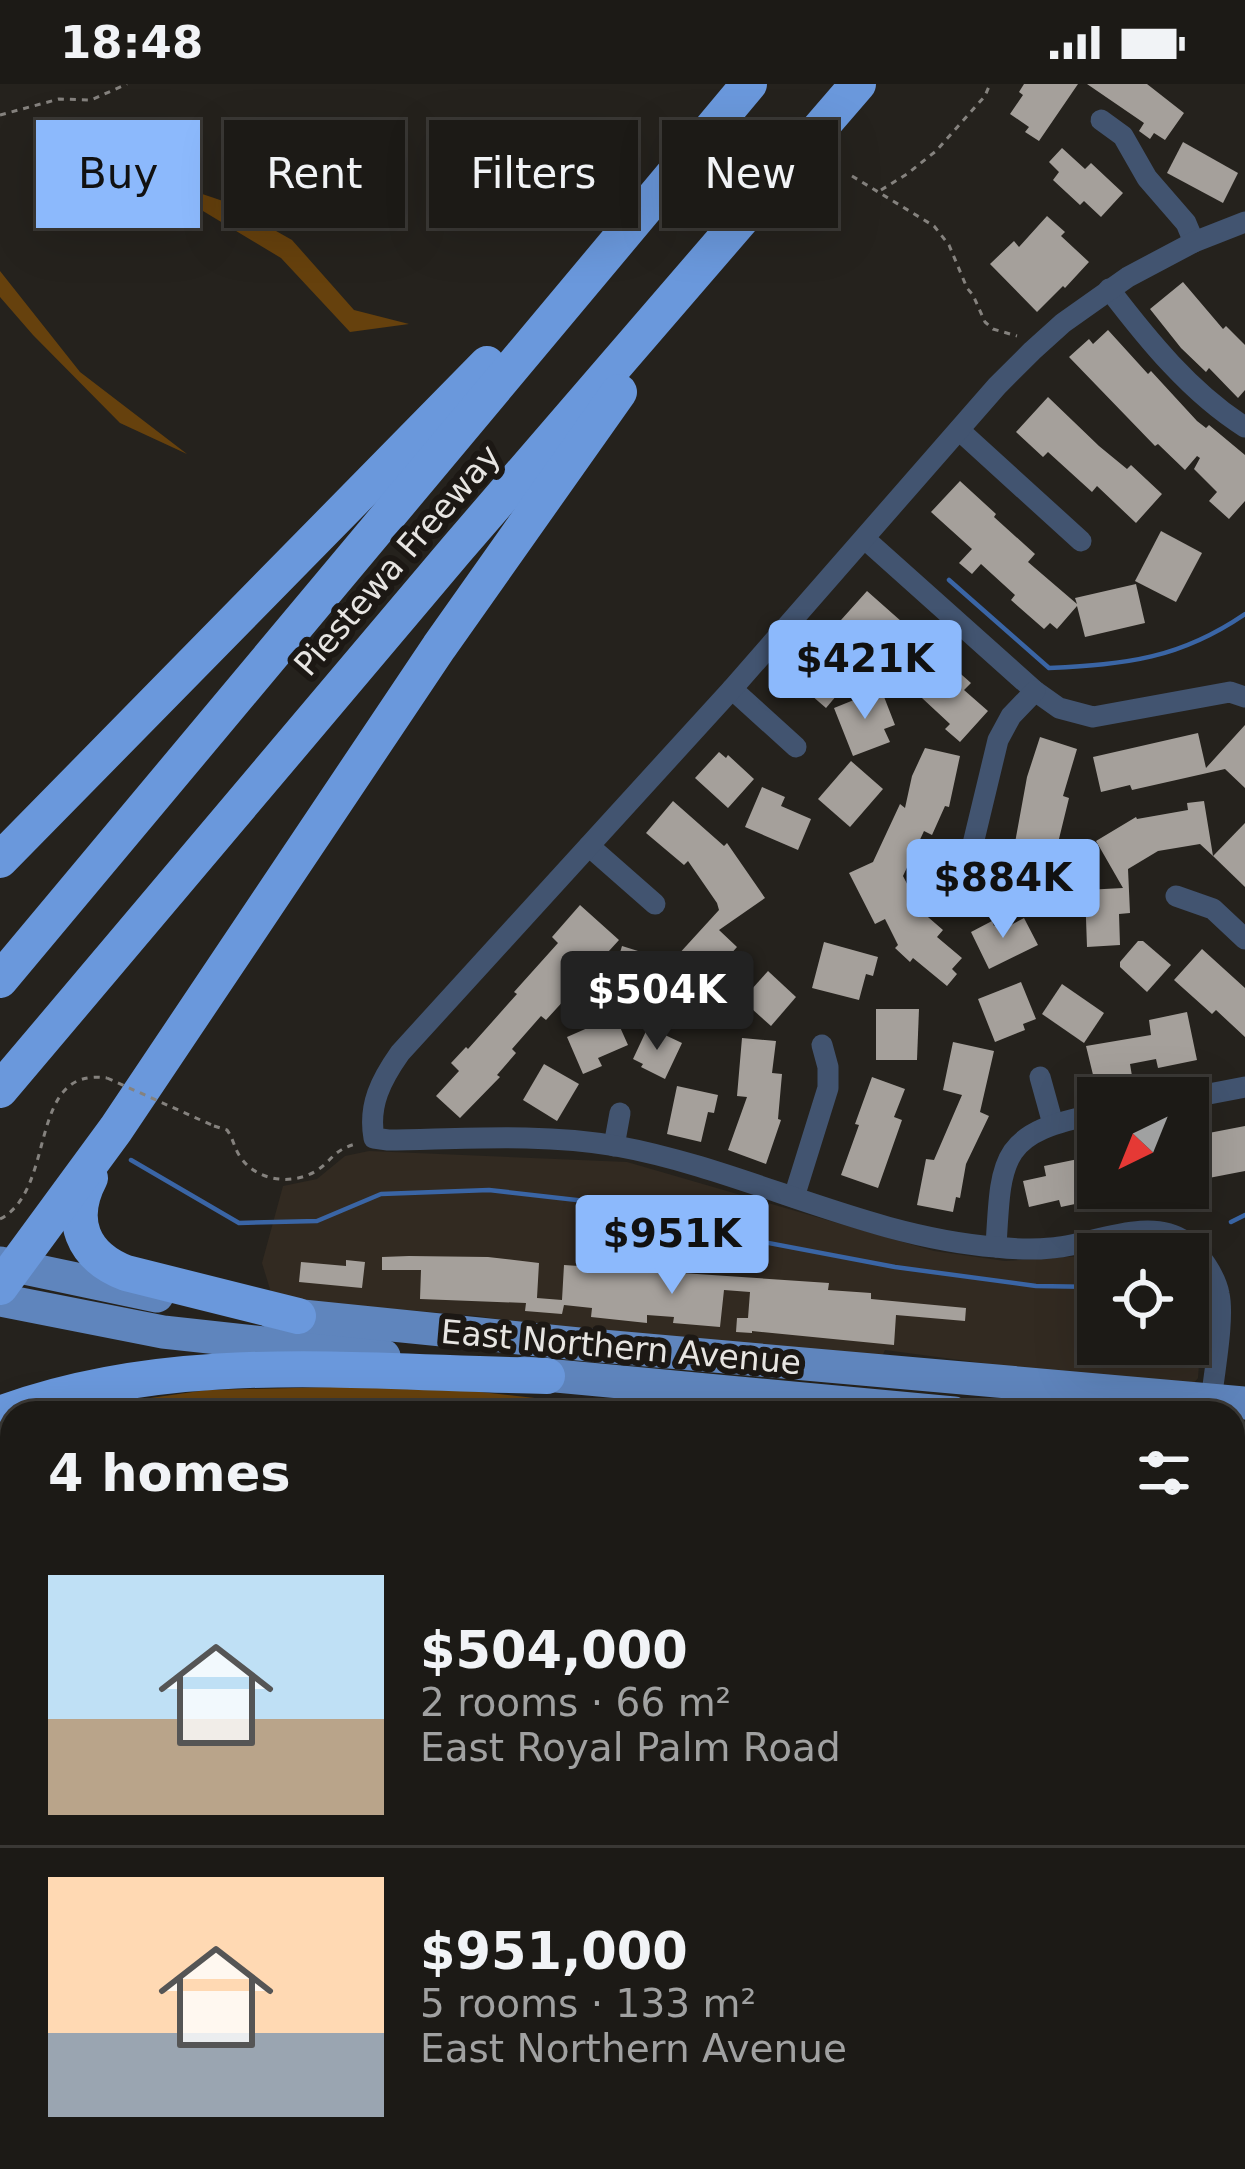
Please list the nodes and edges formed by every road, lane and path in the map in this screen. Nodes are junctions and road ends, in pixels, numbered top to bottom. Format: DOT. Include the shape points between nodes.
graph roads {
  1 [pos="127,84"];
  2 [pos="749,84"];
  3 [pos="858,84"];
  4 [pos="990,84"];
  5 [pos="0,116"];
  6 [pos="1101,120"];
  7 [pos="852,176"];
  8 [pos="880,190"];
  9 [pos="644,209"];
  10 [pos="1245,222"];
  11 [pos="1193,242"];
  12 [pos="714,253"];
  13 [pos="1109,289"];
  14 [pos="1022,341"];
  15 [pos="1245,428"];
  16 [pos="959,430"];
  17 [pos="865,539"];
  18 [pos="1081,541"];
  19 [pos="732,688"];
  20 [pos="1035,691"];
  21 [pos="1245,697"];
  22 [pos="796,746"];
  23 [pos="589,846"];
  24 [pos="0,860"];
  25 [pos="960,878"];
  26 [pos="1176,896"];
  27 [pos="655,904"];
  28 [pos="1245,939"];
  29 [pos="0,980"];
  30 [pos="822,1045"];
  31 [pos="1040,1077"];
  32 [pos="1245,1087"];
  33 [pos="0,1090"];
  34 [pos="1209,1094"];
  35 [pos="620,1112"];
  36 [pos="1077,1119"];
  37 [pos="1053,1124"];
  38 [pos="116,1129"];
  39 [pos="374,1138"];
  40 [pos="614,1146"];
  41 [pos="794,1197"];
  42 [pos="0,1219"];
  43 [pos="996,1247"];
  44 [pos="6,1273"];
  45 [pos="0,1300"];
  46 [pos="298,1316"];
  47 [pos="547,1376"];
  48 [pos="42,1401"];
  49 [pos="822,1401"];
  50 [pos="1163,1401"];
  51 [pos="1210,1401"];
  1 -- 5 [label="path" via="91,100 59,99"];
  2 -- 9 [label="highway, Piestewa Freeway"];
  3 -- 12 [label="highway, Piestewa Freeway"];
  4 -- 8 [label="path" via="935,151"];
  6 -- 11 [label="street" via="1123,136"];
  7 -- 8 [label="path"];
  8 -- 14 [label="path" via="941,233 986,322"];
  9 -- 24 [label="highway"];
  9 -- 29 [label="highway, Piestewa Freeway"];
  10 -- 11 [label="street"];
  11 -- 13 [label="street"];
  12 -- 33 [label="highway, Piestewa Freeway"];
  12 -- 38 [label="highway"];
  13 -- 15 [label="street" via="1162,354"];
  13 -- 16 [label="street" via="1032,351"];
  16 -- 17 [label="street"];
  16 -- 18 [label="street"];
  17 -- 19 [label="street"];
  17 -- 20 [label="street"];
  19 -- 22 [label="street"];
  19 -- 23 [label="street"];
  20 -- 21 [label="street" via="1093,717 1230,692"];
  20 -- 25 [label="street" via="998,740"];
  23 -- 27 [label="street"];
  23 -- 39 [label="street" via="400,1053 376,1091"];
  26 -- 28 [label="street" via="1213,909"];
  30 -- 41 [label="street" via="828,1088"];
  31 -- 37 [label="street"];
  32 -- 34 [label="street"];
  35 -- 40 [label="street"];
  36 -- 37 [label="street"];
  37 -- 43 [label="street" via="1027,1137 1001,1172"];
  38 -- 44 [label="highway"];
  38 -- 46 [label="highway" via="80,1206 82,1232 97,1256 126,1274"];
  39 -- 40 [label="street"];
  39 -- 42 [label="path, bridge" via="285,1180 256,1173 226,1130 89,1075 57,1095 27,1192"];
  40 -- 41 [label="street"];
  41 -- 43 [label="street" via="937,1239"];
  43 -- 51 [label="street" via="1053,1248 1151,1231 1183,1240 1220,1294"];
  44 -- 46 [label="main road, East Northern Avenue"];
  45 -- 47 [label="main road, East Northern Avenue" via="163,1332"];
  46 -- 50 [label="main road, East Northern Avenue"];
  47 -- 48 [label="highway" via="198,1373"];
  47 -- 49 [label="main road, East Northern Avenue"];
}
